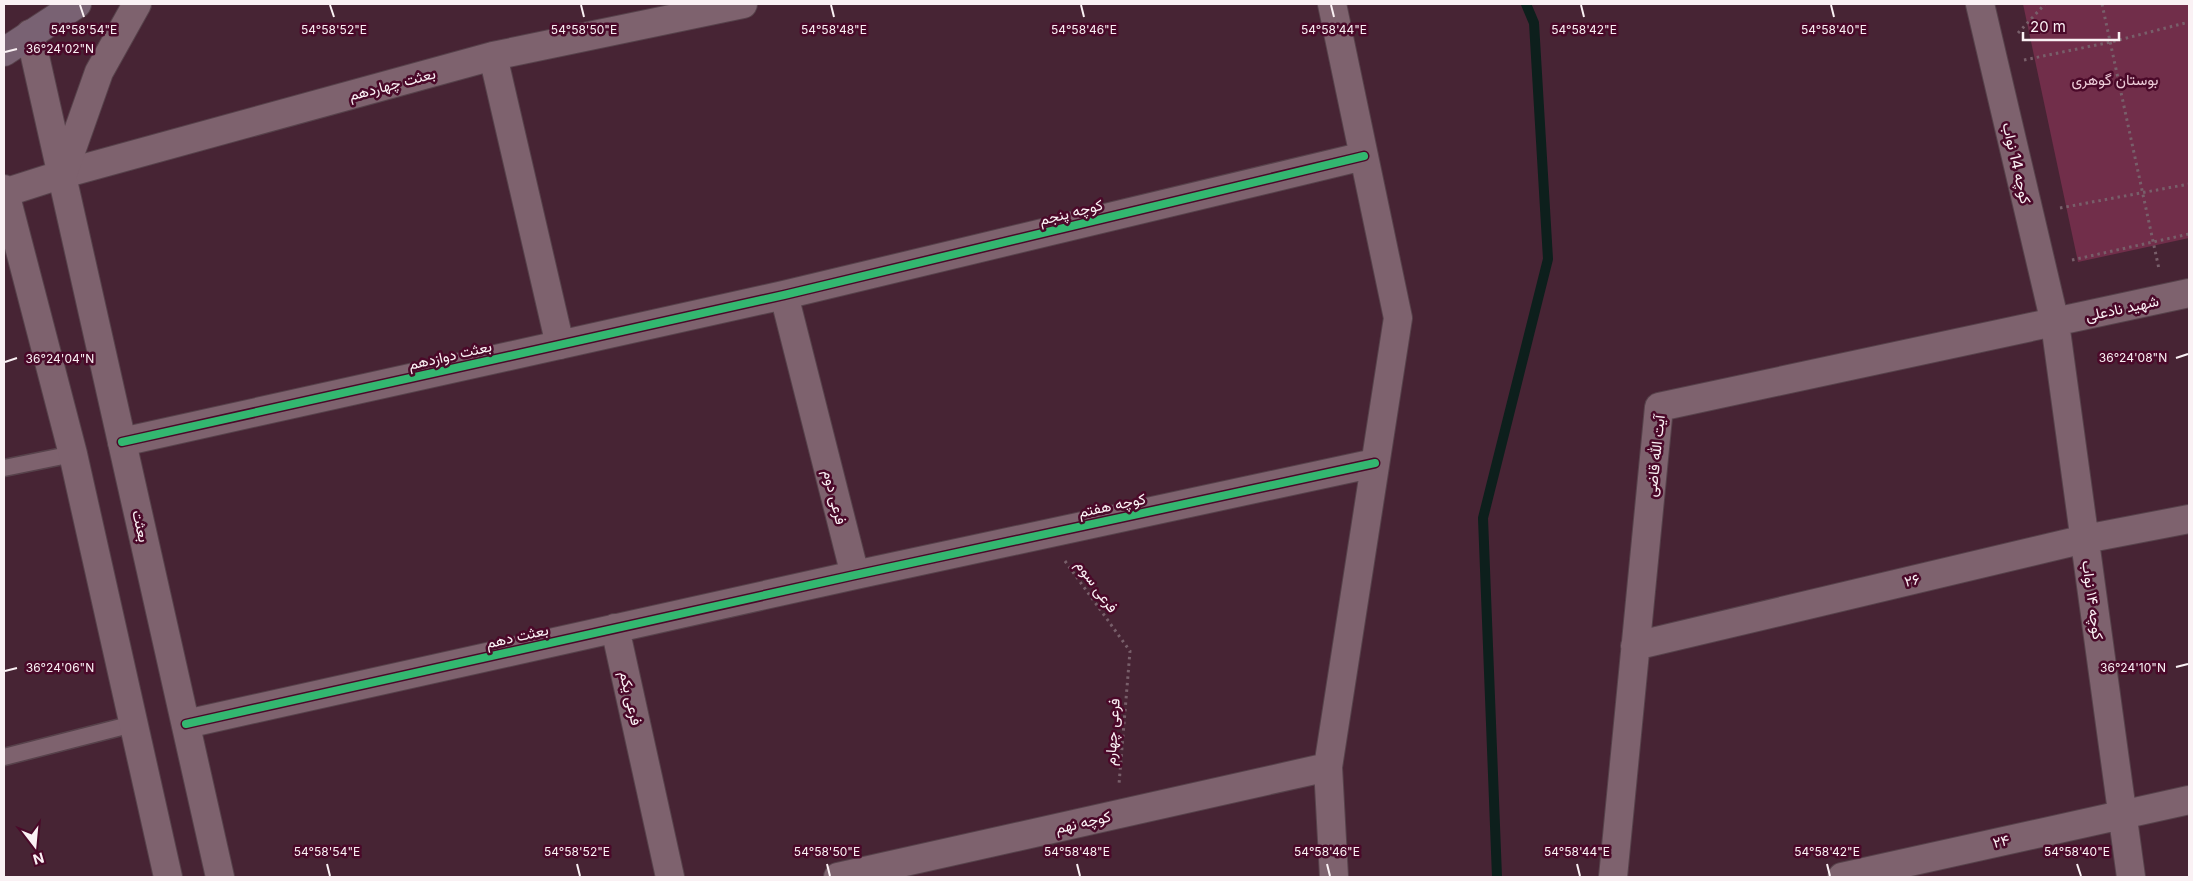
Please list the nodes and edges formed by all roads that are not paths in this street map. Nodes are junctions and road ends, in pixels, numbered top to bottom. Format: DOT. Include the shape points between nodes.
graph roads {
  1 [pos="77,4"];
  2 [pos="137,4"];
  3 [pos="1332,4"];
  4 [pos="1980,4"];
  5 [pos="730,5"];
  6 [pos="30,34"];
  7 [pos="4,52"];
  8 [pos="493,56"];
  9 [pos="1364,156"];
  10 [pos="63,174"];
  11 [pos="4,191"];
  12 [pos="13,264"];
  13 [pos="784,295"];
  14 [pos="2177,296"];
  15 [pos="2056,323"];
  16 [pos="560,344"];
  17 [pos="122,442"];
  18 [pos="73,454"];
  19 [pos="1375,463"];
  20 [pos="4,468"];
  21 [pos="2189,518"];
  22 [pos="2085,539"];
  23 [pos="854,575"];
  24 [pos="615,628"];
  25 [pos="1636,646"];
  26 [pos="133,724"];
  27 [pos="186,724"];
  28 [pos="4,757"];
  29 [pos="1328,767"];
  30 [pos="2189,800"];
  31 [pos="2122,814"];
  32 [pos="168,877"];
  33 [pos="220,877"];
  34 [pos="670,877"];
  35 [pos="838,877"];
  36 [pos="1334,877"];
  37 [pos="1613,877"];
  38 [pos="1842,877"];
  39 [pos="2131,877"];
  1 -- 6 [label="highway"];
  2 -- 10 [label="street" via="99,72"];
  3 -- 9 [label="street"];
  4 -- 15 [label="street, کوچه 14 نواب"];
  5 -- 8 [label="street, بعثت چهاردهم"];
  6 -- 7 [label="highway"];
  6 -- 10 [label="street, بعثت"];
  8 -- 10 [label="street, بعثت چهاردهم"];
  8 -- 16 [label="street"];
  9 -- 13 [label="street, کوچه پنجم"];
  9 -- 19 [label="street" via="1398,318"];
  10 -- 11 [label="street, بعثت چهاردهم"];
  10 -- 17 [label="street, بعثت"];
  11 -- 12 [label="street"];
  12 -- 18 [label="street"];
  13 -- 16 [label="street, بعثت دوازدهم"];
  13 -- 23 [label="street, فرعی دوم"];
  14 -- 15 [label="street, شهید نادعلی"];
  15 -- 22 [label="street, کوچه ۱۴ نواب"];
  15 -- 25 [label="street, آیت الله قاضی" via="1659,407"];
  16 -- 17 [label="street, بعثت دوازدهم"];
  17 -- 27 [label="street, بعثت"];
  18 -- 20 [label="lane"];
  18 -- 26 [label="street"];
  19 -- 23 [label="street, کوچه هفتم"];
  19 -- 29 [label="street"];
  21 -- 22 [label="street, ۲۶"];
  22 -- 25 [label="street, ۲۶"];
  22 -- 31 [label="street, کوچه ۱۴ نواب"];
  23 -- 24 [label="street, بعثت دهم"];
  24 -- 27 [label="street, بعثت دهم"];
  24 -- 34 [label="street, فرعی یکم"];
  25 -- 37 [label="street, آیت الله قاضی"];
  26 -- 28 [label="lane"];
  26 -- 32 [label="street"];
  27 -- 33 [label="street, بعثت"];
  29 -- 35 [label="street, کوچه نهم"];
  29 -- 36 [label="street"];
  30 -- 31 [label="street, ۲۴"];
  31 -- 38 [label="street, ۲۴"];
  31 -- 39 [label="street, کوچه ۱۴ نواب"];
}
